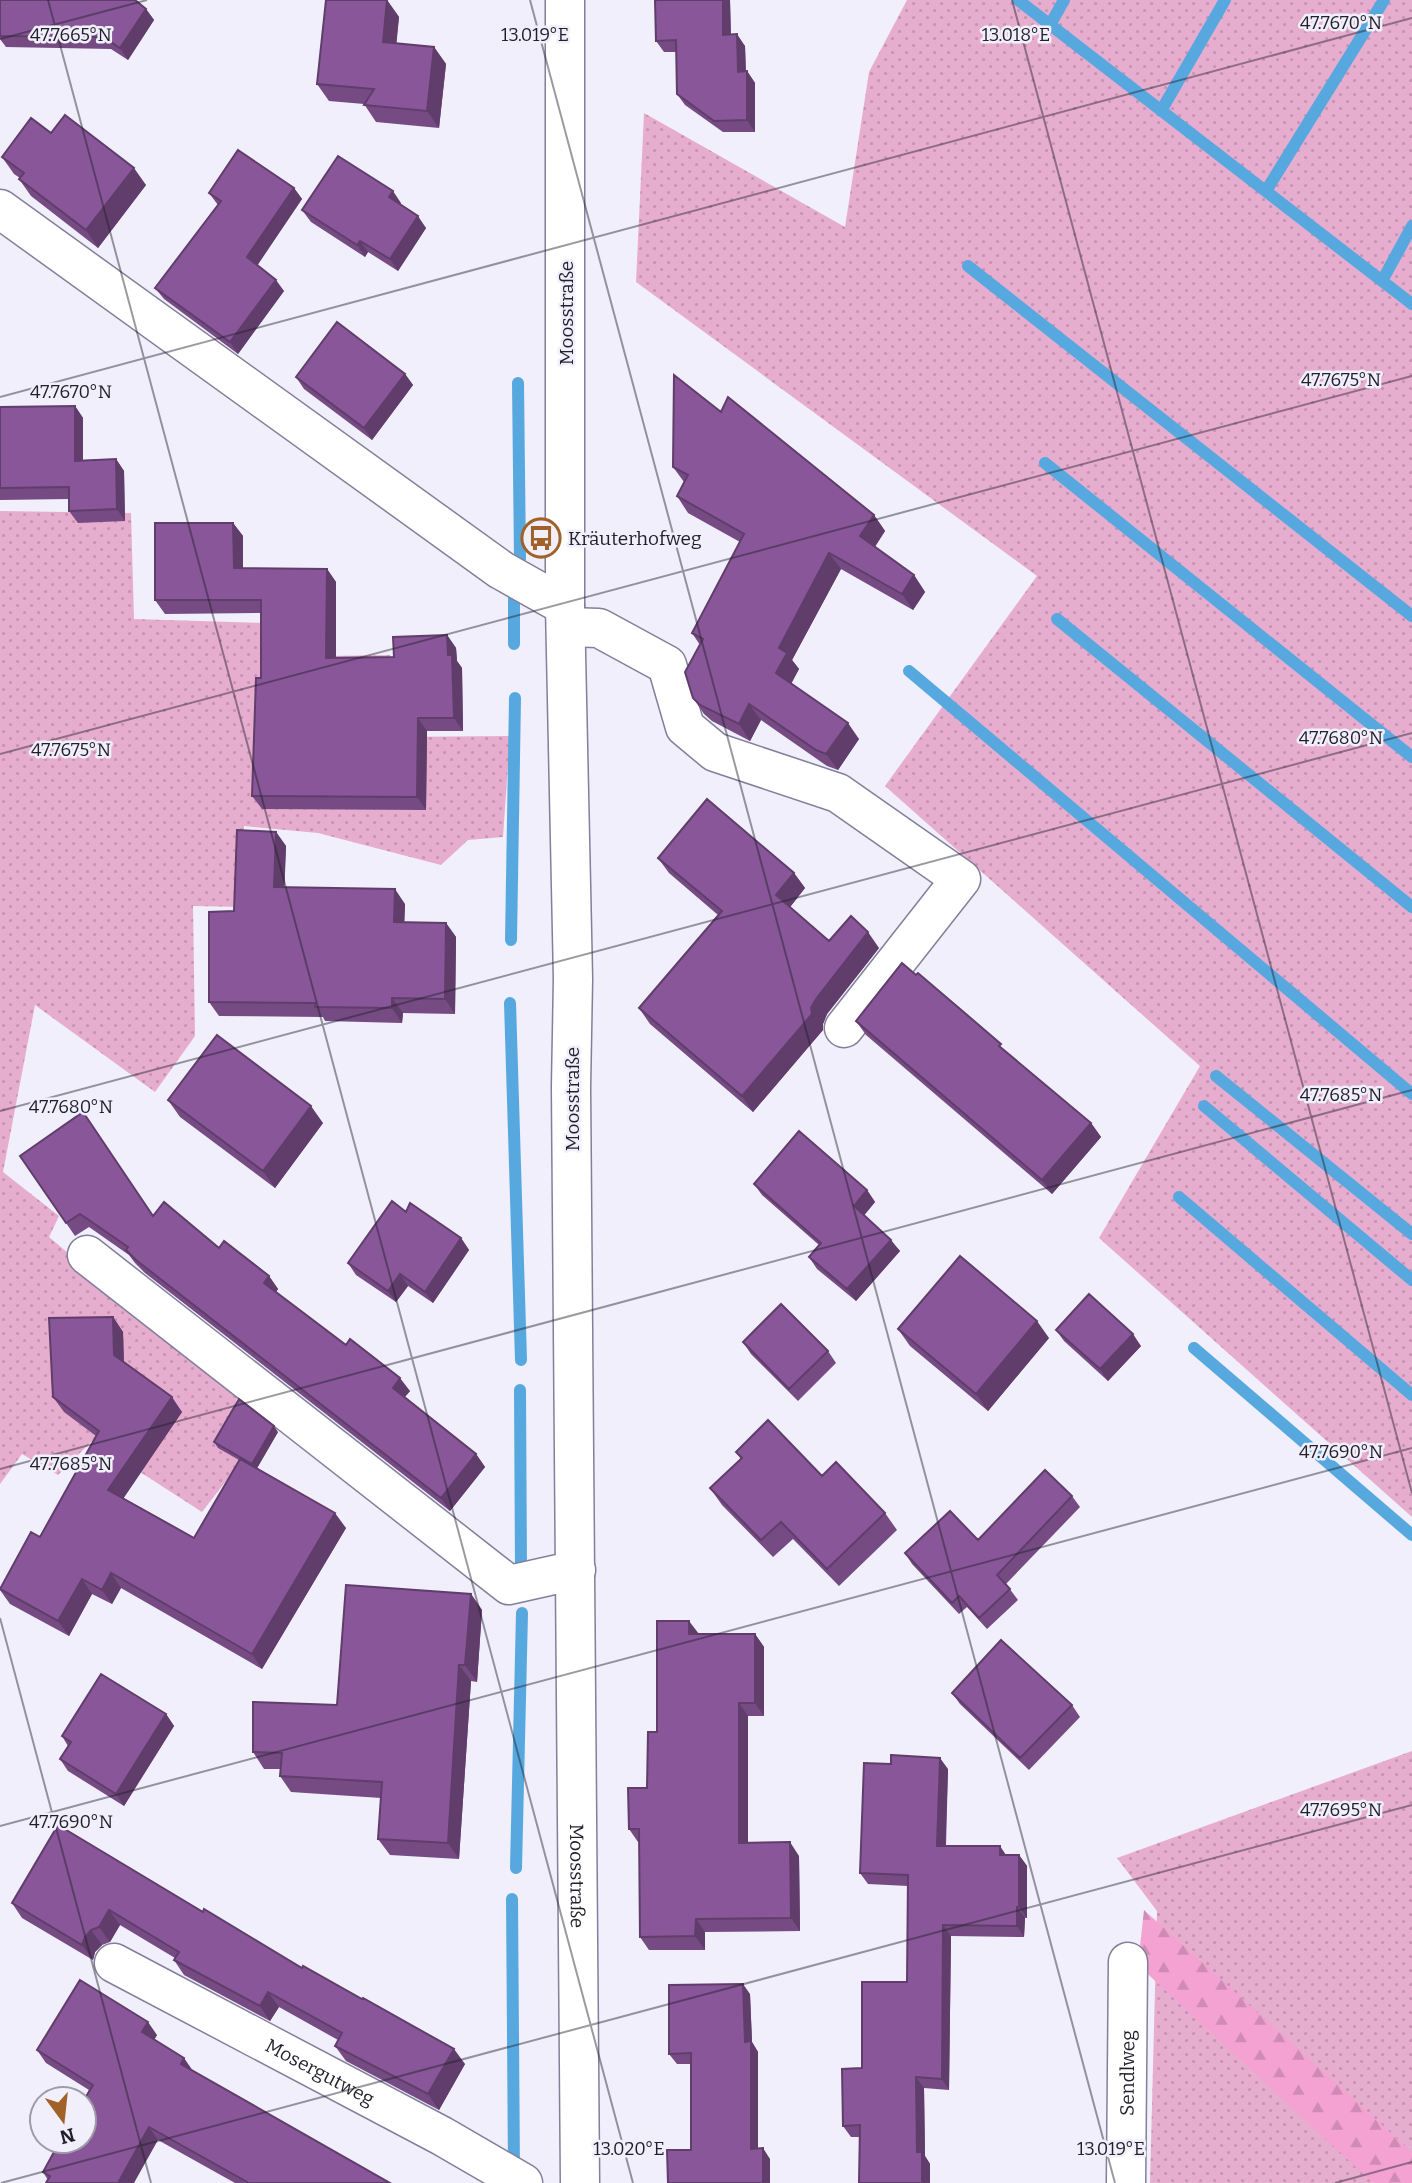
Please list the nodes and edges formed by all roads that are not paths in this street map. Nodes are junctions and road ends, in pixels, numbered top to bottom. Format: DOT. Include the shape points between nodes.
graph roads {
  1 [pos="565,0"];
  2 [pos="0,209"];
  3 [pos="565,617"];
  4 [pos="844,1028"];
  5 [pos="87,1255"];
  6 [pos="576,1570"];
  7 [pos="1128,1962"];
  8 [pos="114,1964"];
  9 [pos="523,2183"];
  10 [pos="580,2183"];
  11 [pos="1126,2183"];
  1 -- 3 [label="street, Moosstraße"];
  2 -- 3 [label="street"];
  3 -- 4 [label="street" via="599,628 667,665 685,727 715,752 838,793 961,879"];
  3 -- 6 [label="street, Moosstraße" via="573,979"];
  5 -- 6 [label="street" via="509,1585"];
  6 -- 10 [label="street, Moosstraße"];
  7 -- 11 [label="street, Sendlweg"];
  8 -- 9 [label="street, Mosergutweg"];
}
